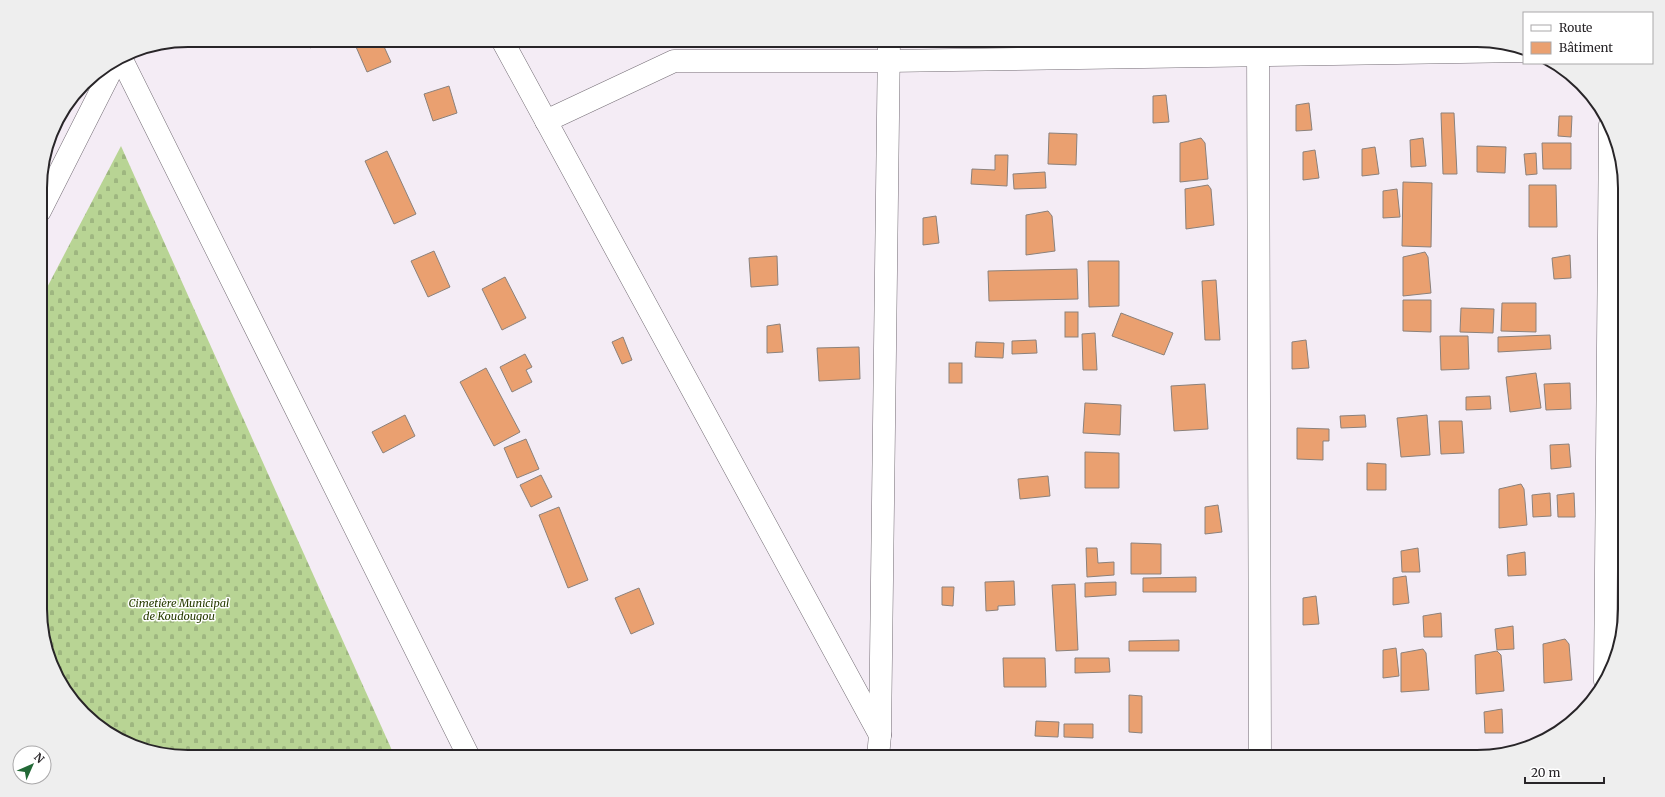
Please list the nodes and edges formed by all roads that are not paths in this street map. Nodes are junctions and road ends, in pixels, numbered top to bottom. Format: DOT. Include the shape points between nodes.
graph roads {
  1 [pos="506,47"];
  2 [pos="889,47"];
  3 [pos="1258,48"];
  4 [pos="1509,51"];
  5 [pos="889,61"];
  6 [pos="123,62"];
  7 [pos="112,69"];
  8 [pos="546,121"];
  9 [pos="1610,140"];
  10 [pos="47,197"];
  11 [pos="1605,669"];
  12 [pos="880,735"];
  13 [pos="465,750"];
  14 [pos="879,750"];
  15 [pos="1260,750"];
  1 -- 8 [label="street"];
  2 -- 5 [label="street"];
  3 -- 4 [label="street"];
  3 -- 5 [label="street"];
  3 -- 15 [label="street"];
  5 -- 8 [label="street" via="674,61"];
  5 -- 12 [label="street"];
  6 -- 13 [label="street"];
  7 -- 10 [label="street"];
  8 -- 12 [label="street"];
  9 -- 11 [label="street"];
  12 -- 14 [label="street"];
}
